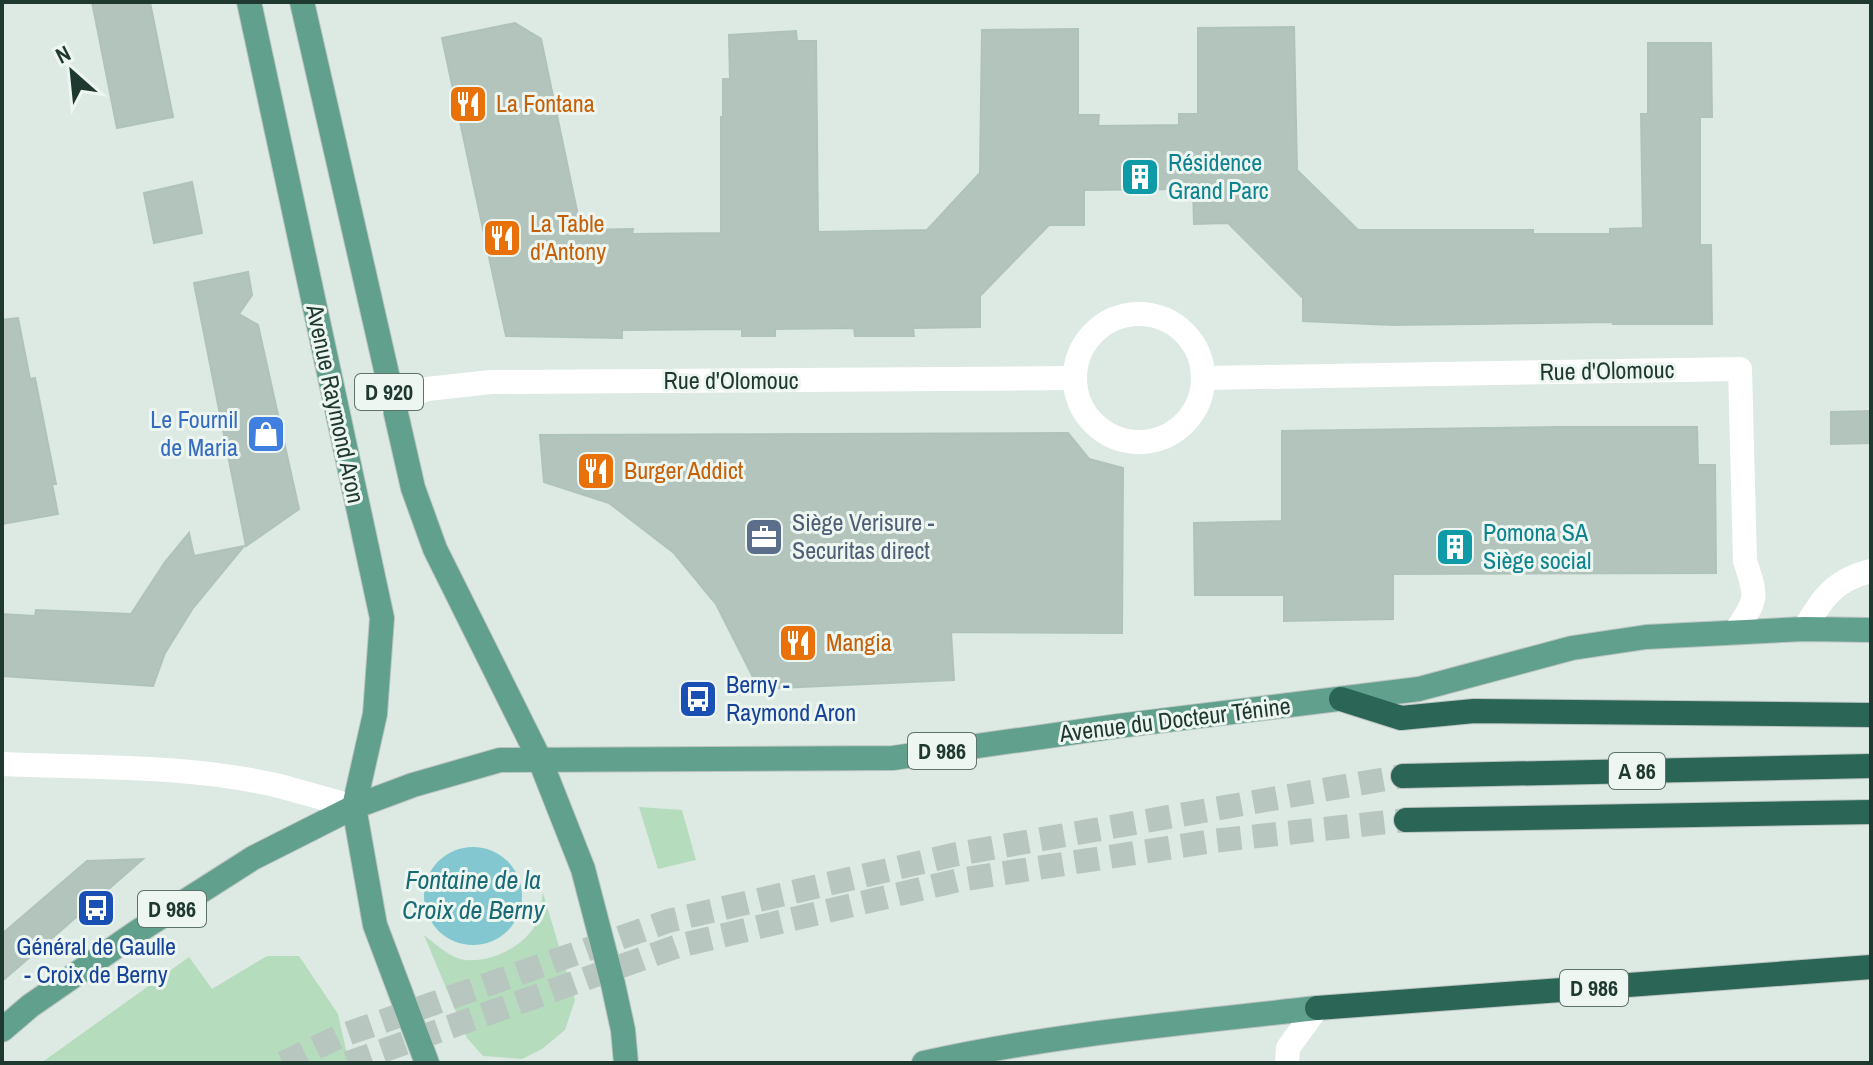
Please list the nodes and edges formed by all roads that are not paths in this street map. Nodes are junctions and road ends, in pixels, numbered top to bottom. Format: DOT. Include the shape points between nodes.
graph roads {
  1 [pos="249,2"];
  2 [pos="302,2"];
  3 [pos="1075,378"];
  4 [pos="1203,378"];
  5 [pos="391,404"];
  6 [pos="1871,571"];
  7 [pos="1804,629"];
  8 [pos="1871,630"];
  9 [pos="1735,632"];
  10 [pos="1341,699"];
  11 [pos="1871,715"];
  12 [pos="540,760"];
  13 [pos="2,764"];
  14 [pos="1871,766"];
  15 [pos="1403,776"];
  16 [pos="354,807"];
  17 [pos="1871,812"];
  18 [pos="1406,820"];
  19 [pos="1871,967"];
  20 [pos="1317,1008"];
  21 [pos="2,1030"];
  22 [pos="427,1063"];
  23 [pos="626,1063"];
  24 [pos="924,1063"];
  25 [pos="1287,1063"];
  1 -- 16 [label="main road, Avenue Raymond Aron / D 920" via="382,618 375,714"];
  2 -- 5 [label="main road, D 920"];
  3 -- 4 [label="street" via="1087,340 1111,322 1139,314 1177,326 1200,358"];
  3 -- 4 [label="street" via="1078,398 1102,431 1140,442 1160,439 1192,415"];
  3 -- 5 [label="street, Rue d'Olomouc" via="491,382 427,389"];
  4 -- 9 [label="street, Rue d'Olomouc" via="1740,369 1745,561 1755,602"];
  5 -- 12 [label="main road, D 920" via="435,549"];
  6 -- 7 [label="street" via="1853,576 1824,596"];
  7 -- 8 [label="main road, Avenue du Docteur Ténine / D 986"];
  7 -- 9 [label="main road, Avenue du Docteur Ténine / D 986"];
  9 -- 10 [label="main road, Avenue du Docteur Ténine / D 986" via="1572,648 1419,689"];
  10 -- 11 [label="highway" via="1401,718 1474,711"];
  10 -- 12 [label="main road, Avenue du Docteur Ténine / D 986" via="893,758"];
  12 -- 16 [label="main road, D 986" via="500,760"];
  12 -- 23 [label="main road, D 920" via="583,869 613,984"];
  13 -- 16 [label="street" via="224,777"];
  14 -- 15 [label="highway, A 86"];
  16 -- 21 [label="main road, D 986" via="253,858 125,940"];
  16 -- 22 [label="main road, D 920" via="375,925"];
  17 -- 18 [label="highway, A 86"];
  19 -- 20 [label="highway, D 986"];
  20 -- 24 [label="main road, D 986" via="1094,1035"];
  20 -- 25 [label="street" via="1288,1048"];
}
